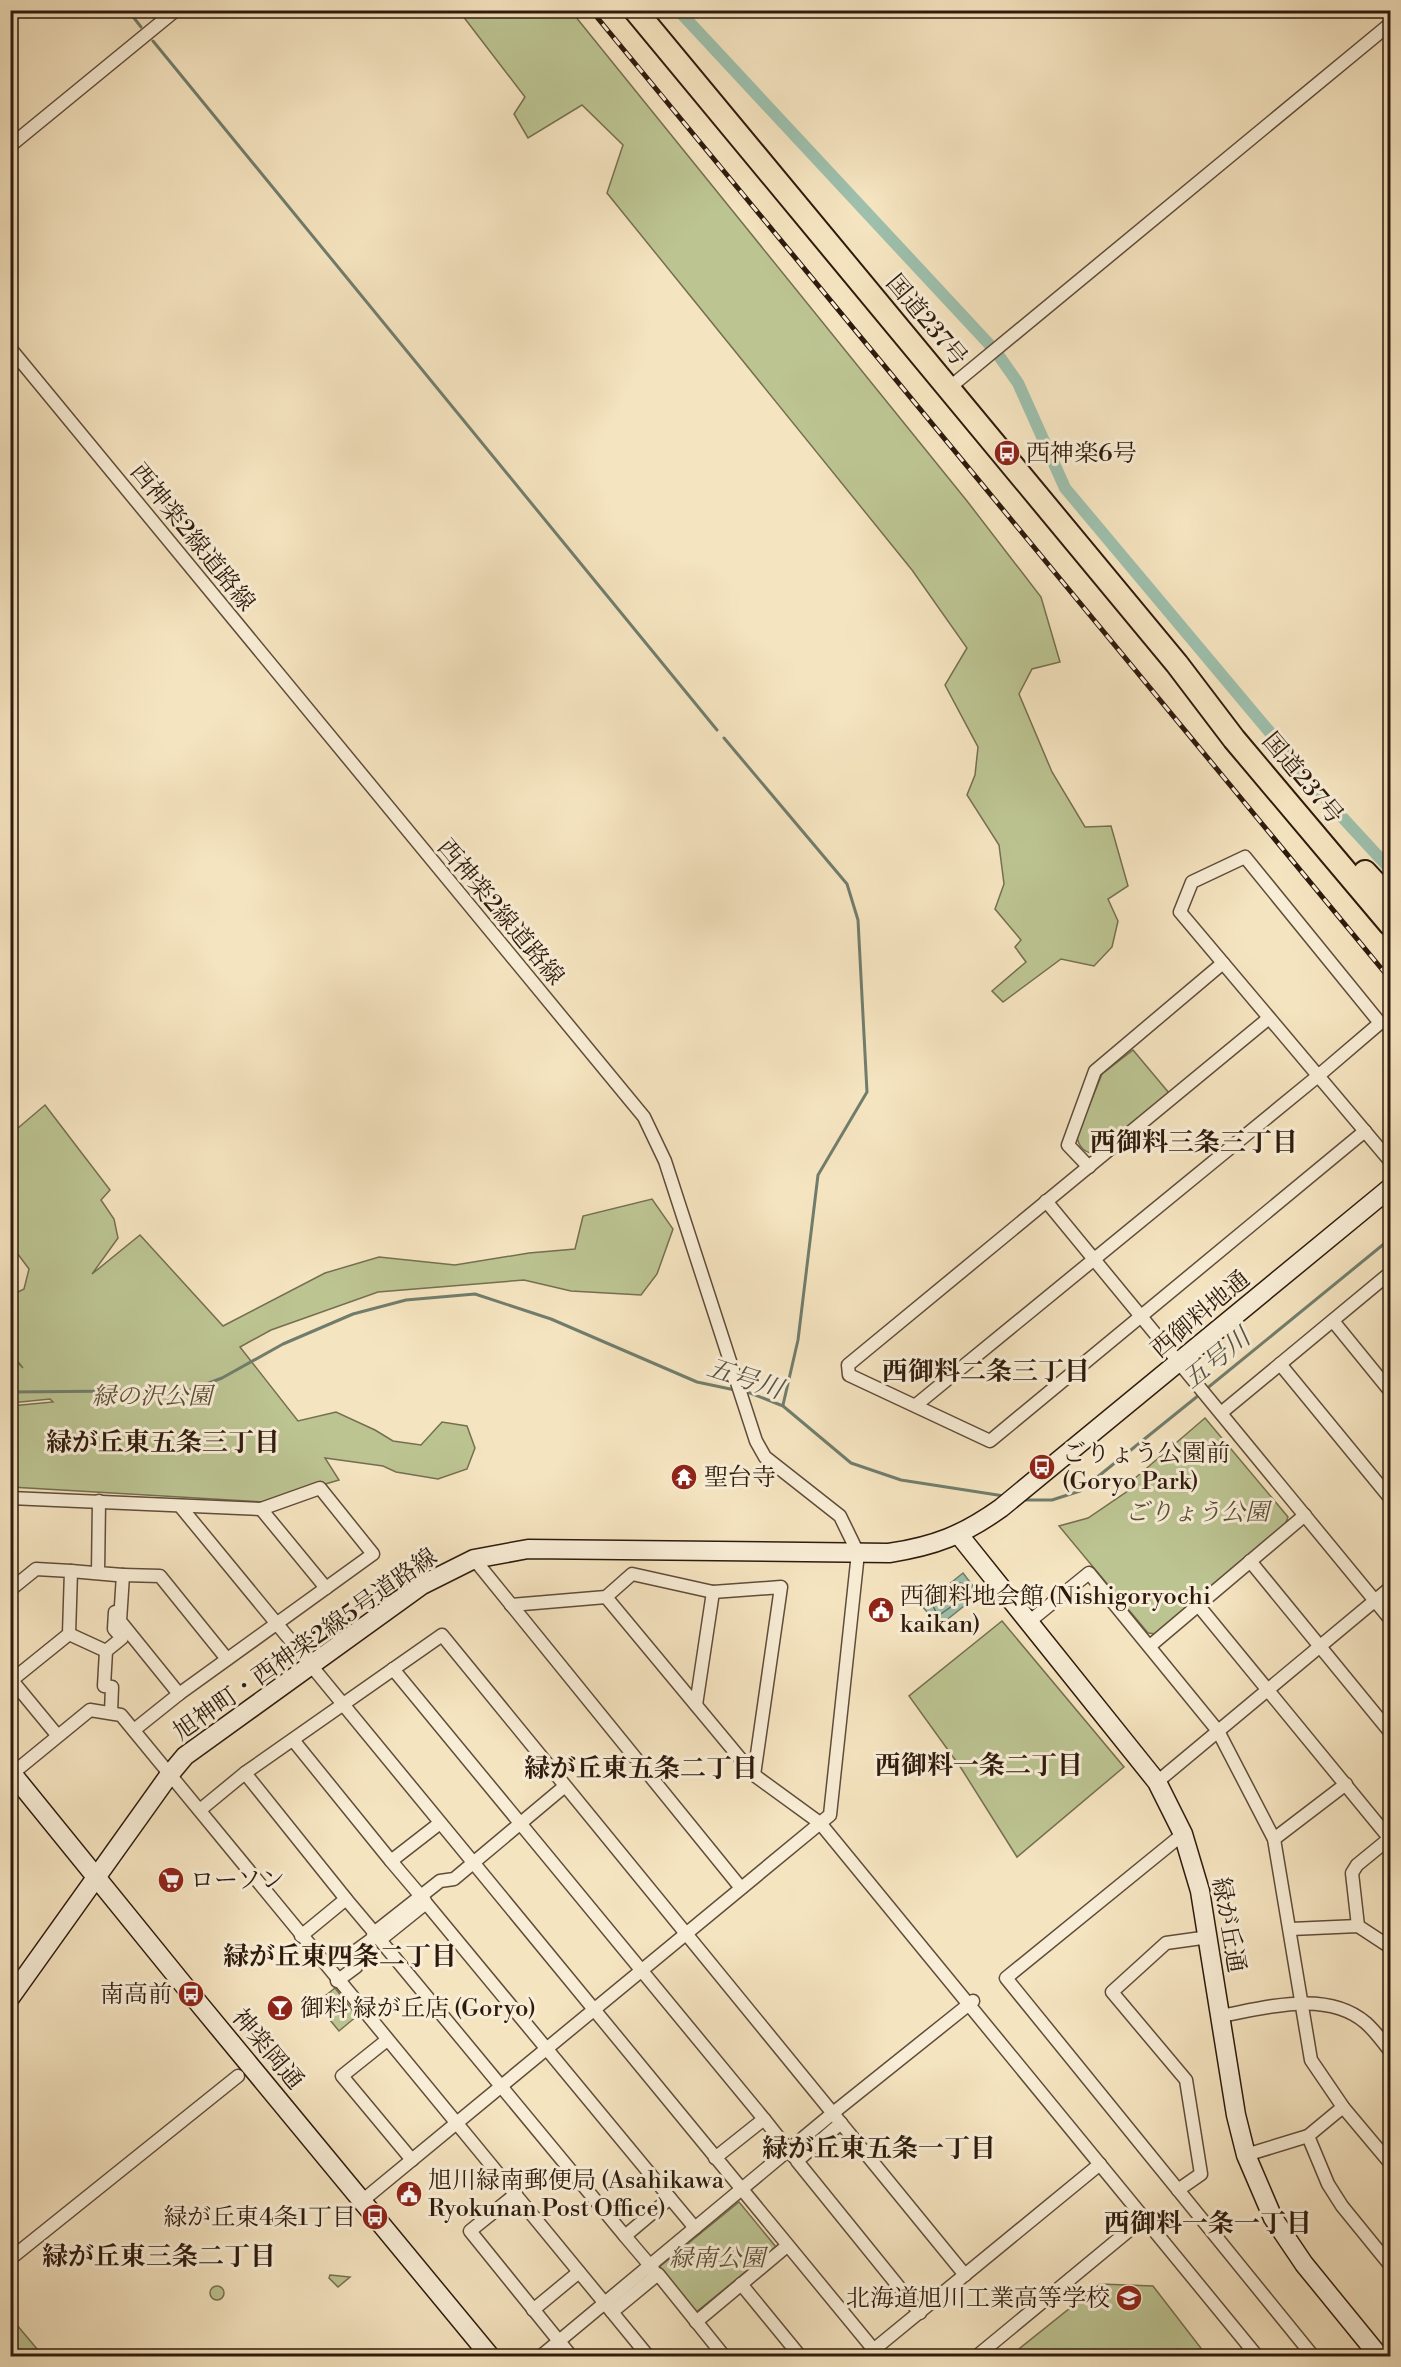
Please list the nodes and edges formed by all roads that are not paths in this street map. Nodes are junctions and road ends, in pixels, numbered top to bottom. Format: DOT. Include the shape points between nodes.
graph roads {
  1 [pos="176,10"];
  2 [pos="635,10"];
  3 [pos="1390,24"];
  4 [pos="10,146"];
  5 [pos="10,348"];
  6 [pos="949,388"];
  7 [pos="1388,910"];
  8 [pos="1223,963"];
  9 [pos="1269,1018"];
  10 [pos="1318,1076"];
  11 [pos="1365,1131"];
  12 [pos="1390,1161"];
  13 [pos="1089,1167"];
  14 [pos="1390,1188"];
  15 [pos="1047,1201"];
  16 [pos="1094,1259"];
  17 [pos="1388,1279"];
  18 [pos="1142,1316"];
  19 [pos="1333,1321"];
  20 [pos="1179,1362"];
  21 [pos="1280,1364"];
  22 [pos="1390,1391"];
  23 [pos="916,1405"];
  24 [pos="1221,1413"];
  25 [pos="10,1498"];
  26 [pos="1390,1498"];
  27 [pos="99,1501"];
  28 [pos="180,1506"];
  29 [pos="261,1509"];
  30 [pos="1305,1515"];
  31 [pos="959,1535"];
  32 [pos="858,1553"];
  33 [pos="474,1559"];
  34 [pos="1250,1562"];
  35 [pos="70,1571"];
  36 [pos="98,1573"];
  37 [pos="120,1575"];
  38 [pos="326,1588"];
  39 [pos="1390,1588"];
  40 [pos="10,1590"];
  41 [pos="713,1592"];
  42 [pos="606,1597"];
  43 [pos="1376,1600"];
  44 [pos="511,1605"];
  45 [pos="1198,1605"];
  46 [pos="1390,1619"];
  47 [pos="1030,1622"];
  48 [pos="277,1624"];
  49 [pos="69,1634"];
  50 [pos="1150,1646"];
  51 [pos="1320,1647"];
  52 [pos="106,1651"];
  53 [pos="227,1659"];
  54 [pos="310,1665"];
  55 [pos="393,1669"];
  56 [pos="11,1679"];
  57 [pos="1268,1690"];
  58 [pos="179,1694"];
  59 [pos="344,1703"];
  60 [pos="696,1706"];
  61 [pos="111,1713"];
  62 [pos="134,1730"];
  63 [pos="1218,1731"];
  64 [pos="1390,1732"];
  65 [pos="57,1735"];
  66 [pos="293,1740"];
  67 [pos="12,1772"];
  68 [pos="244,1773"];
  69 [pos="170,1774"];
  70 [pos="754,1775"];
  71 [pos="1157,1782"];
  72 [pos="1346,1784"];
  73 [pos="565,1786"];
  74 [pos="200,1810"];
  75 [pos="440,1822"];
  76 [pos="519,1823"];
  77 [pos="820,1823"];
  78 [pos="1183,1834"];
  79 [pos="1390,1838"];
  80 [pos="1274,1839"];
  81 [pos="392,1861"];
  82 [pos="473,1862"];
  83 [pos="98,1877"];
  84 [pos="741,1888"];
  85 [pos="346,1899"];
  86 [pos="423,1900"];
  87 [pos="1358,1926"];
  88 [pos="1290,1929"];
  89 [pos="686,1934"];
  90 [pos="301,1936"];
  91 [pos="377,1937"];
  92 [pos="1209,1937"];
  93 [pos="1390,1947"];
  94 [pos="640,1971"];
  95 [pos="337,1981"];
  96 [pos="10,1998"];
  97 [pos="971,2002"];
  98 [pos="1301,2003"];
  99 [pos="594,2010"];
  100 [pos="1220,2016"];
  101 [pos="387,2040"];
  102 [pos="547,2049"];
  103 [pos="1390,2051"];
  104 [pos="237,2076"];
  105 [pos="502,2086"];
  106 [pos="1343,2107"];
  107 [pos="833,2113"];
  108 [pos="764,2120"];
  109 [pos="841,2123"];
  110 [pos="456,2124"];
  111 [pos="1308,2136"];
  112 [pos="1246,2155"];
  113 [pos="793,2156"];
  114 [pos="715,2157"];
  115 [pos="411,2160"];
  116 [pos="1390,2163"];
  117 [pos="1100,2164"];
  118 [pos="742,2190"];
  119 [pos="1178,2190"];
  120 [pos="516,2194"];
  121 [pos="670,2198"];
  122 [pos="362,2201"];
  123 [pos="1144,2218"];
  124 [pos="695,2228"];
  125 [pos="625,2236"];
  126 [pos="787,2246"];
  127 [pos="10,2259"];
  128 [pos="1390,2265"];
  129 [pos="654,2269"];
  130 [pos="579,2272"];
  131 [pos="965,2275"];
  132 [pos="741,2284"];
  133 [pos="608,2308"];
  134 [pos="533,2310"];
  135 [pos="920,2313"];
  136 [pos="696,2322"];
  137 [pos="559,2341"];
  138 [pos="873,2354"];
  139 [pos="490,2356"];
  140 [pos="541,2356"];
  141 [pos="571,2356"];
  142 [pos="648,2356"];
  143 [pos="724,2356"];
  144 [pos="800,2356"];
  145 [pos="977,2356"];
  146 [pos="1257,2356"];
  147 [pos="1313,2356"];
  148 [pos="1379,2356"];
  1 -- 4 [label="street"];
  2 -- 6 [label="highway, 国道237号"];
  3 -- 6 [label="street"];
  5 -- 32 [label="street, 西神楽2線道路線" via="644,1117 665,1161 756,1441 765,1457 840,1516"];
  6 -- 7 [label="highway, 国道237号" via="1177,664"];
  8 -- 9 [label="street"];
  8 -- 10 [label="street" via="1180,912 1192,882 1245,857 1380,1023"];
  8 -- 13 [label="street" via="1095,1071 1068,1144"];
  9 -- 10 [label="street"];
  9 -- 13 [label="street"];
  10 -- 11 [label="street"];
  10 -- 16 [label="street"];
  11 -- 12 [label="street"];
  11 -- 18 [label="street"];
  13 -- 15 [label="street"];
  14 -- 20 [label="street, 西御料地通"];
  15 -- 16 [label="street"];
  15 -- 23 [label="street" via="848,1365 849,1375"];
  16 -- 18 [label="street"];
  16 -- 23 [label="street"];
  17 -- 19 [label="street"];
  18 -- 20 [label="street"];
  18 -- 23 [label="street" via="990,1441"];
  19 -- 21 [label="street"];
  19 -- 22 [label="street"];
  20 -- 24 [label="street"];
  20 -- 31 [label="street, 西御料地通" via="1001,1508"];
  21 -- 24 [label="street"];
  21 -- 26 [label="street"];
  24 -- 30 [label="street"];
  25 -- 27 [label="street"];
  27 -- 28 [label="street"];
  27 -- 36 [label="street"];
  28 -- 29 [label="street"];
  28 -- 48 [label="street"];
  29 -- 38 [label="street"];
  29 -- 38 [label="street" via="320,1488 349,1522 373,1554"];
  30 -- 34 [label="street"];
  30 -- 43 [label="street"];
  31 -- 32 [label="street, 旭神町・西神楽2線5号道路線" via="919,1548"];
  31 -- 47 [label="street, 緑が丘通"];
  32 -- 33 [label="street, 旭神町・西神楽2線5号道路線" via="528,1549"];
  32 -- 77 [label="street" via="830,1815"];
  33 -- 44 [label="street"];
  33 -- 54 [label="street, 旭神町・西神楽2線5号道路線" via="423,1585"];
  34 -- 45 [label="street"];
  34 -- 51 [label="street"];
  35 -- 36 [label="street"];
  35 -- 40 [label="street" via="36,1569"];
  35 -- 49 [label="street"];
  36 -- 37 [label="street"];
  37 -- 52 [label="street" via="114,1629 122,1638"];
  37 -- 53 [label="street" via="160,1576"];
  37 -- 58 [label="street" via="120,1622"];
  38 -- 48 [label="street"];
  39 -- 43 [label="street"];
  41 -- 42 [label="street" via="632,1574"];
  41 -- 60 [label="street"];
  41 -- 70 [label="street" via="781,1587"];
  42 -- 44 [label="street"];
  42 -- 60 [label="street"];
  43 -- 46 [label="street"];
  43 -- 51 [label="street"];
  44 -- 84 [label="street"];
  45 -- 50 [label="street"];
  45 -- 57 [label="street"];
  47 -- 50 [label="street" via="1089,1573"];
  47 -- 71 [label="street, 緑が丘通"];
  48 -- 53 [label="street"];
  48 -- 54 [label="street"];
  49 -- 52 [label="street"];
  49 -- 56 [label="street"];
  50 -- 63 [label="street"];
  51 -- 57 [label="street"];
  51 -- 64 [label="street"];
  52 -- 61 [label="street" via="104,1686 112,1687"];
  53 -- 58 [label="street"];
  54 -- 59 [label="street"];
  54 -- 69 [label="street, 旭神町・西神楽2線5号道路線" via="203,1741"];
  55 -- 59 [label="street"];
  55 -- 73 [label="street" via="442,1635"];
  55 -- 76 [label="street"];
  56 -- 65 [label="street"];
  57 -- 63 [label="street"];
  57 -- 72 [label="street"];
  58 -- 62 [label="street"];
  59 -- 66 [label="street"];
  59 -- 75 [label="street"];
  60 -- 70 [label="street"];
  61 -- 62 [label="street" via="121,1715"];
  61 -- 65 [label="street" via="90,1710"];
  62 -- 69 [label="street"];
  63 -- 71 [label="street"];
  63 -- 80 [label="street"];
  65 -- 67 [label="street"];
  66 -- 68 [label="street"];
  66 -- 81 [label="street"];
  67 -- 83 [label="street, 神楽岡通"];
  68 -- 74 [label="street"];
  68 -- 85 [label="street"];
  69 -- 74 [label="street"];
  69 -- 83 [label="street, 旭神町・西神楽2線5号道路線"];
  70 -- 77 [label="street"];
  71 -- 78 [label="street, 緑が丘通"];
  72 -- 79 [label="street"];
  72 -- 80 [label="street"];
  73 -- 76 [label="street"];
  73 -- 89 [label="street"];
  74 -- 90 [label="street"];
  75 -- 81 [label="street"];
  75 -- 82 [label="street"];
  76 -- 82 [label="street"];
  76 -- 94 [label="street"];
  77 -- 84 [label="street"];
  77 -- 97 [label="street"];
  78 -- 92 [label="street, 緑が丘通" via="1194,1863"];
  78 -- 119 [label="street" via="1006,1978"];
  79 -- 87 [label="street" via="1352,1873"];
  80 -- 88 [label="street"];
  81 -- 86 [label="street"];
  82 -- 86 [label="street" via="454,1879 440,1881"];
  82 -- 99 [label="street"];
  83 -- 96 [label="street, 旭神町・西神楽2線5号道路線"];
  83 -- 122 [label="street, 神楽岡通"];
  84 -- 89 [label="street"];
  85 -- 90 [label="street"];
  85 -- 91 [label="street"];
  86 -- 91 [label="street"];
  86 -- 102 [label="street"];
  87 -- 88 [label="street"];
  87 -- 93 [label="street"];
  88 -- 98 [label="street"];
  89 -- 94 [label="street"];
  89 -- 107 [label="street"];
  90 -- 95 [label="street"];
  91 -- 95 [label="street" via="357,1950 356,1967"];
  91 -- 105 [label="street"];
  92 -- 100 [label="street, 緑が丘通"];
  92 -- 119 [label="street" via="1166,1942 1112,1992 1186,2080 1201,2174"];
  94 -- 99 [label="street"];
  94 -- 108 [label="street"];
  95 -- 101 [label="street"];
  97 -- 107 [label="street"];
  97 -- 117 [label="street"];
  98 -- 100 [label="street"];
  98 -- 103 [label="street" via="1335,2007 1354,2015"];
  98 -- 106 [label="street" via="1311,2060"];
  99 -- 102 [label="street"];
  99 -- 114 [label="street"];
  100 -- 112 [label="street, 緑が丘通"];
  101 -- 110 [label="street"];
  101 -- 115 [label="street" via="342,2076"];
  102 -- 105 [label="street"];
  102 -- 121 [label="street"];
  104 -- 127 [label="street"];
  105 -- 110 [label="street"];
  105 -- 125 [label="street"];
  106 -- 111 [label="street"];
  106 -- 116 [label="street"];
  107 -- 109 [label="street"];
  107 -- 113 [label="street"];
  108 -- 113 [label="street"];
  108 -- 114 [label="street"];
  109 -- 113 [label="street"];
  109 -- 131 [label="street"];
  110 -- 115 [label="street"];
  110 -- 120 [label="street"];
  111 -- 112 [label="street"];
  111 -- 128 [label="street" via="1333,2191"];
  112 -- 148 [label="street, 緑が丘通" via="1278,2226"];
  113 -- 118 [label="street"];
  113 -- 135 [label="street"];
  114 -- 118 [label="street"];
  115 -- 122 [label="street"];
  117 -- 123 [label="street"];
  117 -- 131 [label="street"];
  118 -- 124 [label="street"];
  118 -- 126 [label="street"];
  119 -- 147 [label="street"];
  120 -- 130 [label="street"];
  120 -- 134 [label="street" via="470,2231"];
  121 -- 124 [label="street"];
  121 -- 125 [label="street"];
  122 -- 139 [label="street, 神楽岡通"];
  123 -- 145 [label="street"];
  123 -- 146 [label="street"];
  124 -- 129 [label="street"];
  125 -- 129 [label="street"];
  126 -- 132 [label="street"];
  126 -- 138 [label="street"];
  129 -- 133 [label="street"];
  129 -- 136 [label="street"];
  130 -- 133 [label="street"];
  130 -- 134 [label="street"];
  131 -- 135 [label="street"];
  132 -- 136 [label="street"];
  132 -- 144 [label="street"];
  133 -- 137 [label="street"];
  133 -- 142 [label="street"];
  134 -- 137 [label="street"];
  135 -- 138 [label="street"];
  136 -- 143 [label="street"];
  137 -- 140 [label="street"];
  137 -- 141 [label="street"];
}
